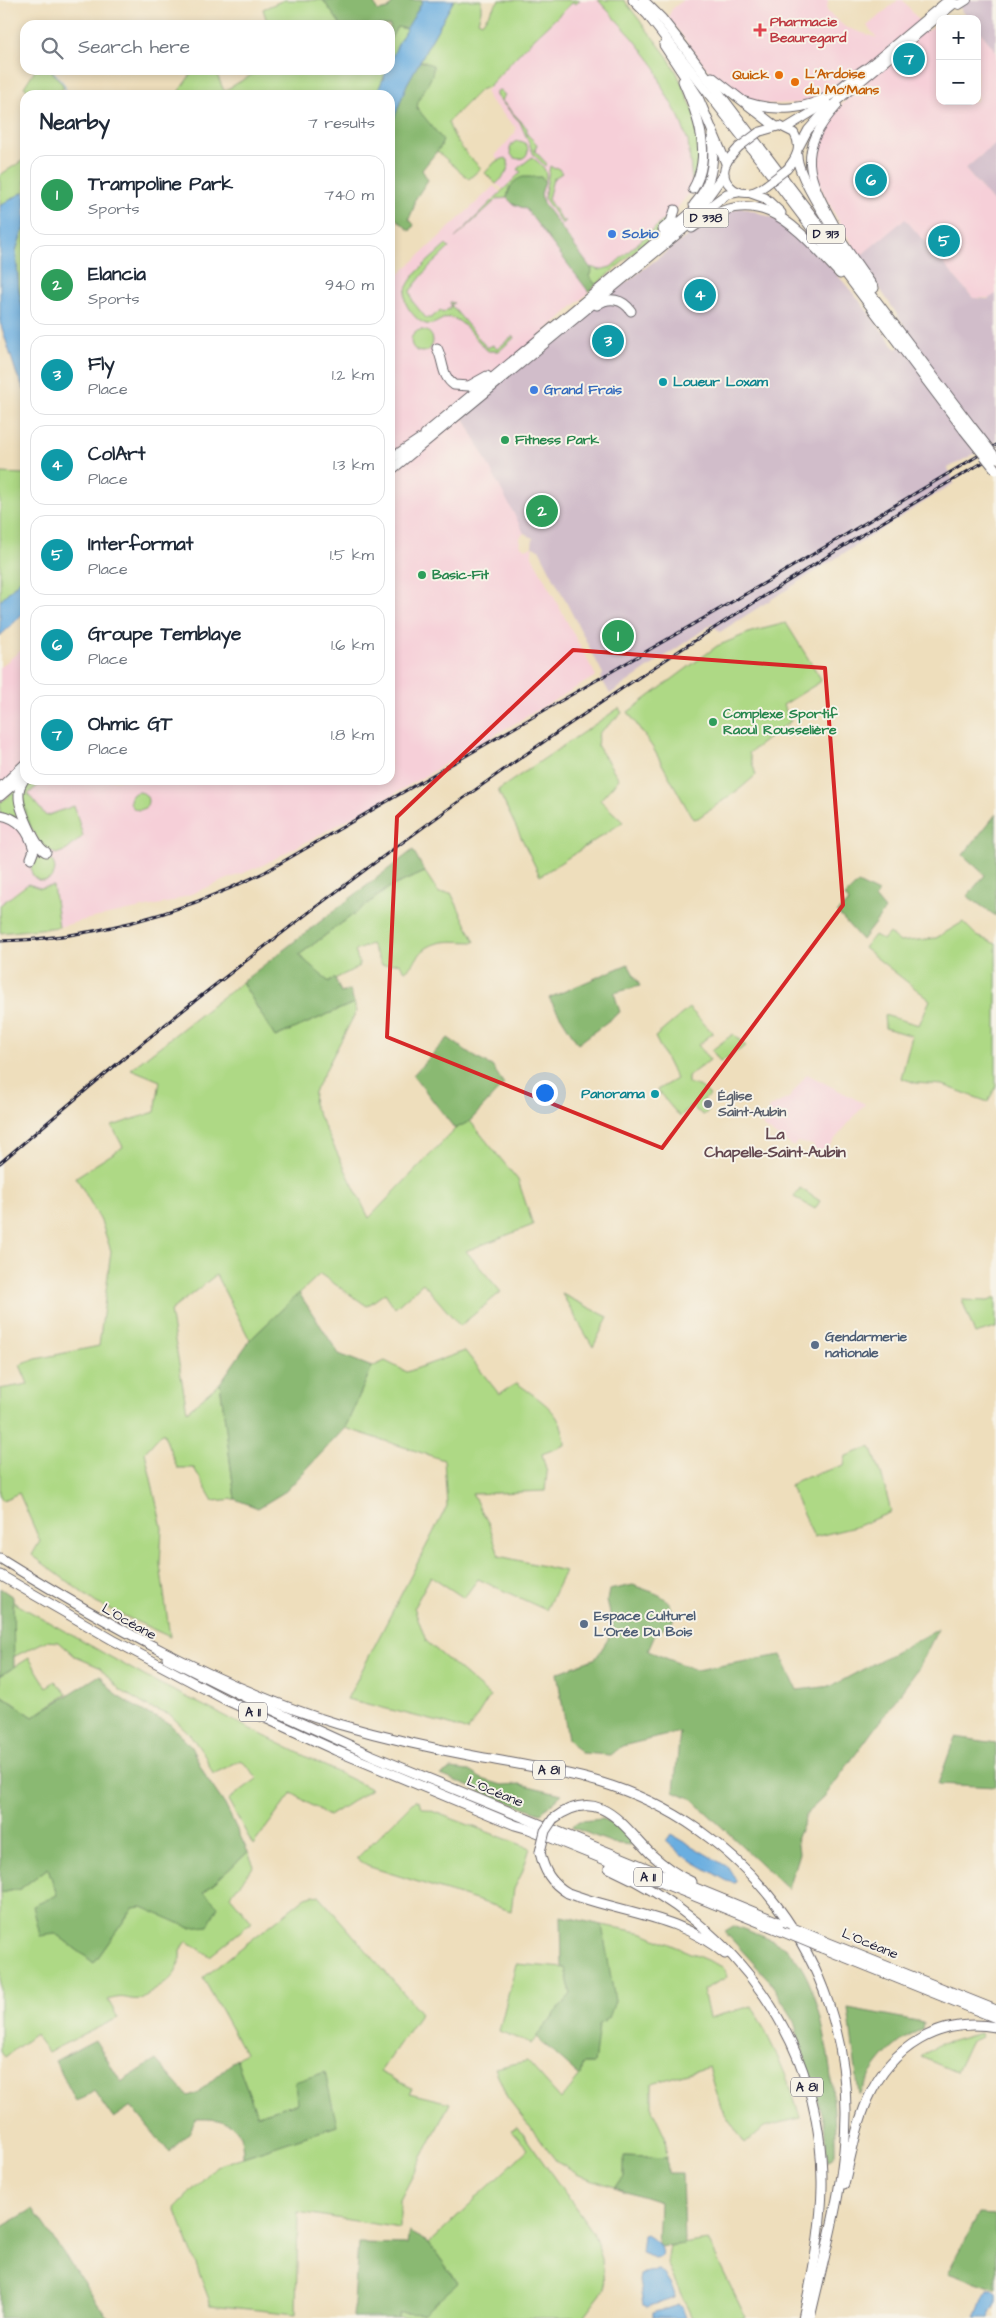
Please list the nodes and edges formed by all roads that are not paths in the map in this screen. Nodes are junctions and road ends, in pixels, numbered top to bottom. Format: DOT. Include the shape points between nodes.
graph roads {
  1 [pos="629,0"];
  2 [pos="633,0"];
  3 [pos="643,0"];
  4 [pos="967,0"];
  5 [pos="951,1"];
  6 [pos="664,44"];
  7 [pos="684,47"];
  8 [pos="867,72"];
  9 [pos="855,86"];
  10 [pos="745,102"];
  11 [pos="775,126"];
  12 [pos="710,128"];
  13 [pos="786,128"];
  14 [pos="798,151"];
  15 [pos="726,163"];
  16 [pos="724,174"];
  17 [pos="693,189"];
  18 [pos="738,192"];
  19 [pos="751,193"];
  20 [pos="675,210"];
  21 [pos="661,238"];
  22 [pos="815,248"];
  23 [pos="845,248"];
  24 [pos="643,252"];
  25 [pos="860,291"];
  26 [pos="606,293"];
  27 [pos="631,311"];
  28 [pos="572,321"];
  29 [pos="559,322"];
  30 [pos="437,348"];
  31 [pos="933,377"];
  32 [pos="968,428"];
  33 [pos="420,439"];
  34 [pos="395,456"];
  35 [pos="996,458"];
  36 [pos="395,460"];
  37 [pos="395,467"];
  38 [pos="996,470"];
  39 [pos="18,778"];
  40 [pos="0,788"];
  41 [pos="0,796"];
  42 [pos="2,816"];
  43 [pos="46,852"];
  44 [pos="31,858"];
  45 [pos="0,1558"];
  46 [pos="0,1563"];
  47 [pos="0,1575"];
  48 [pos="515,1826"];
  49 [pos="742,1907"];
  50 [pos="782,1928"];
  51 [pos="823,1944"];
  52 [pos="765,1996"];
  53 [pos="996,2010"];
  54 [pos="996,2018"];
  55 [pos="996,2027"];
  56 [pos="812,2308"];
  57 [pos="803,2318"];
  58 [pos="810,2318"];
  1 -- 6 [label="highway"];
  2 -- 25 [label="highway, D 313" via="687,64"];
  3 -- 7 [label="highway, D 313"];
  4 -- 5 [label="main road" via="962,5"];
  5 -- 8 [label="main road"];
  6 -- 12 [label="highway" via="697,95"];
  6 -- 17 [label="highway" via="690,97 702,138 702,169"];
  7 -- 10 [label="highway" via="719,84"];
  7 -- 31 [label="highway, D 313"];
  8 -- 9 [label="main road"];
  8 -- 10 [label="highway" via="807,106 777,109"];
  8 -- 13 [label="main road" via="821,108"];
  9 -- 14 [label="main road" via="817,118"];
  9 -- 23 [label="main road, D 338" via="818,129 810,159 815,186"];
  10 -- 11 [label="highway"];
  11 -- 13 [label="main road"];
  11 -- 15 [label="main road, bridge" via="759,132 739,147"];
  12 -- 15 [label="highway"];
  12 -- 21 [label="highway" via="713,157 710,178 696,203 661,234"];
  13 -- 14 [label="main road" via="795,136"];
  14 -- 19 [label="main road, bridge" via="787,169"];
  14 -- 23 [label="highway, D 338" via="804,177"];
  15 -- 16 [label="main road"];
  16 -- 18 [label="main road" via="729,185"];
  16 -- 21 [label="highway, D 338" via="703,203"];
  18 -- 19 [label="main road"];
  18 -- 26 [label="highway, D 338" via="723,196"];
  19 -- 22 [label="highway" via="768,201"];
  20 -- 24 [label="highway" via="671,222 647,243"];
  21 -- 24 [label="highway, D 338"];
  22 -- 25 [label="highway, D 338" via="851,286"];
  22 -- 26 [label="highway, D 338" via="770,211 749,206 731,207 695,226"];
  23 -- 31 [label="highway, D 338"];
  24 -- 29 [label="highway, D 338"];
  25 -- 32 [label="highway, D 338"];
  26 -- 28 [label="highway, D 338"];
  27 -- 28 [label="highway" via="625,304 610,299"];
  28 -- 37 [label="highway, D 338"];
  29 -- 30 [label="highway" via="477,383 466,387 454,385 446,377"];
  29 -- 33 [label="highway, D 338"];
  31 -- 32 [label="highway, D 338"];
  32 -- 35 [label="highway, D 338, bridge"];
  32 -- 38 [label="highway, D 338, bridge"];
  33 -- 34 [label="highway"];
  33 -- 36 [label="highway, D 338"];
  39 -- 40 [label="highway"];
  39 -- 41 [label="highway"];
  39 -- 43 [label="highway" via="19,804 39,846"];
  42 -- 44 [label="highway" via="16,820 27,832 34,850"];
  45 -- 56 [label="highway, A 81" via="138,1637 299,1712 394,1740 561,1772 608,1785 679,1817 735,1859 772,1897 806,1949 827,1998 841,2054 846,2112 843,2154 838,2192"];
  46 -- 49 [label="highway, L’Océane / A 11" via="128,1638 296,1722 447,1788"];
  47 -- 48 [label="highway, L’Océane / A 11" via="113,1640 242,1707 334,1750"];
  48 -- 50 [label="highway, L’Océane / A 11"];
  48 -- 52 [label="highway, A 81" via="660,1894 720,1942 749,1972"];
  49 -- 50 [label="highway, L’Océane / A 11"];
  49 -- 52 [label="highway, bridge" via="663,1864 619,1819 603,1808 579,1806 567,1810 553,1819 545,1831 540,1852 545,1871 561,1889 690,1930 728,1956"];
  50 -- 51 [label="highway, L’Océane / A 11, bridge"];
  51 -- 53 [label="highway, L’Océane / A 11"];
  51 -- 54 [label="highway, L’Océane / A 11"];
  52 -- 57 [label="highway, A 81" via="800,2063 818,2131 822,2186 819,2230"];
  55 -- 56 [label="highway" via="971,2024 928,2034 894,2058 876,2083 859,2125"];
  56 -- 58 [label="highway, A 81"];
}
